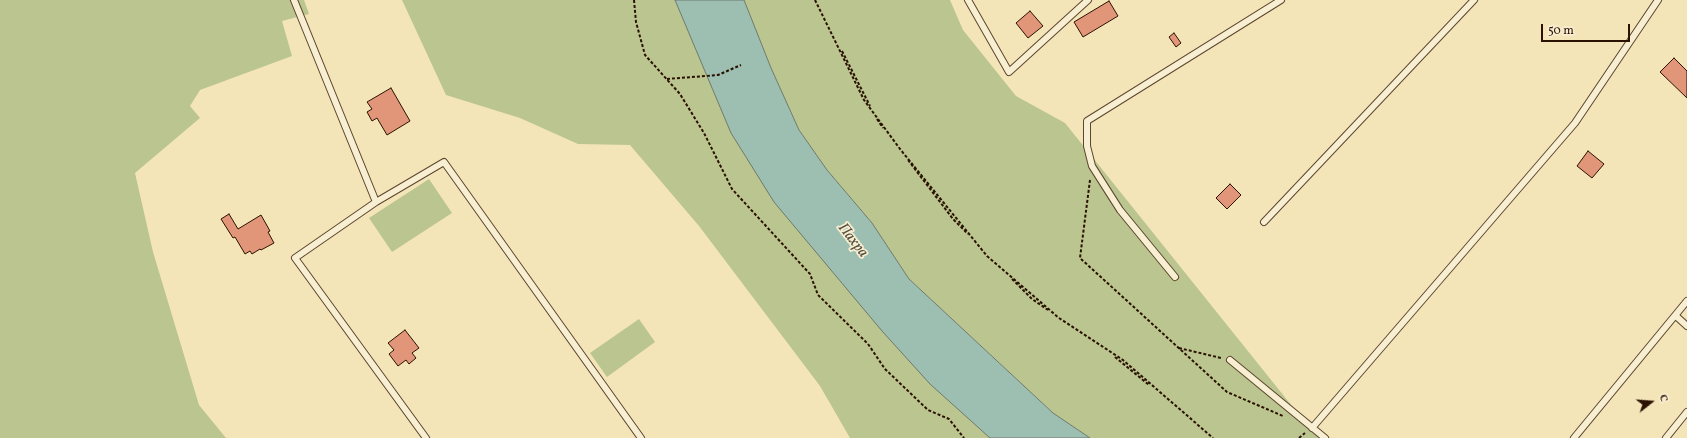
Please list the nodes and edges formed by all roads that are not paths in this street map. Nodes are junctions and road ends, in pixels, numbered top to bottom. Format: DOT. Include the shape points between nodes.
graph roads {
  1 [pos="294,0"];
  2 [pos="968,0"];
  3 [pos="1088,0"];
  4 [pos="1281,0"];
  5 [pos="1474,0"];
  6 [pos="1658,0"];
  7 [pos="376,202"];
  8 [pos="1264,222"];
  9 [pos="1175,277"];
  10 [pos="1687,301"];
  11 [pos="1676,316"];
  12 [pos="1687,326"];
  13 [pos="1230,360"];
  14 [pos="1687,412"];
  15 [pos="1312,428"];
  16 [pos="426,438"];
  17 [pos="641,438"];
  18 [pos="1325,438"];
  19 [pos="1574,438"];
  20 [pos="1666,438"];
  1 -- 7 [label="lane"];
  2 -- 3 [label="lane" via="1009,72"];
  4 -- 9 [label="lane" via="1087,121 1087,146 1092,166 1120,210"];
  5 -- 8 [label="lane"];
  6 -- 15 [label="lane" via="1575,124"];
  7 -- 16 [label="lane" via="295,258"];
  7 -- 17 [label="lane" via="444,162"];
  10 -- 11 [label="lane"];
  11 -- 12 [label="lane"];
  11 -- 19 [label="lane"];
  13 -- 15 [label="lane"];
  14 -- 20 [label="lane"];
  15 -- 18 [label="lane"];
}
